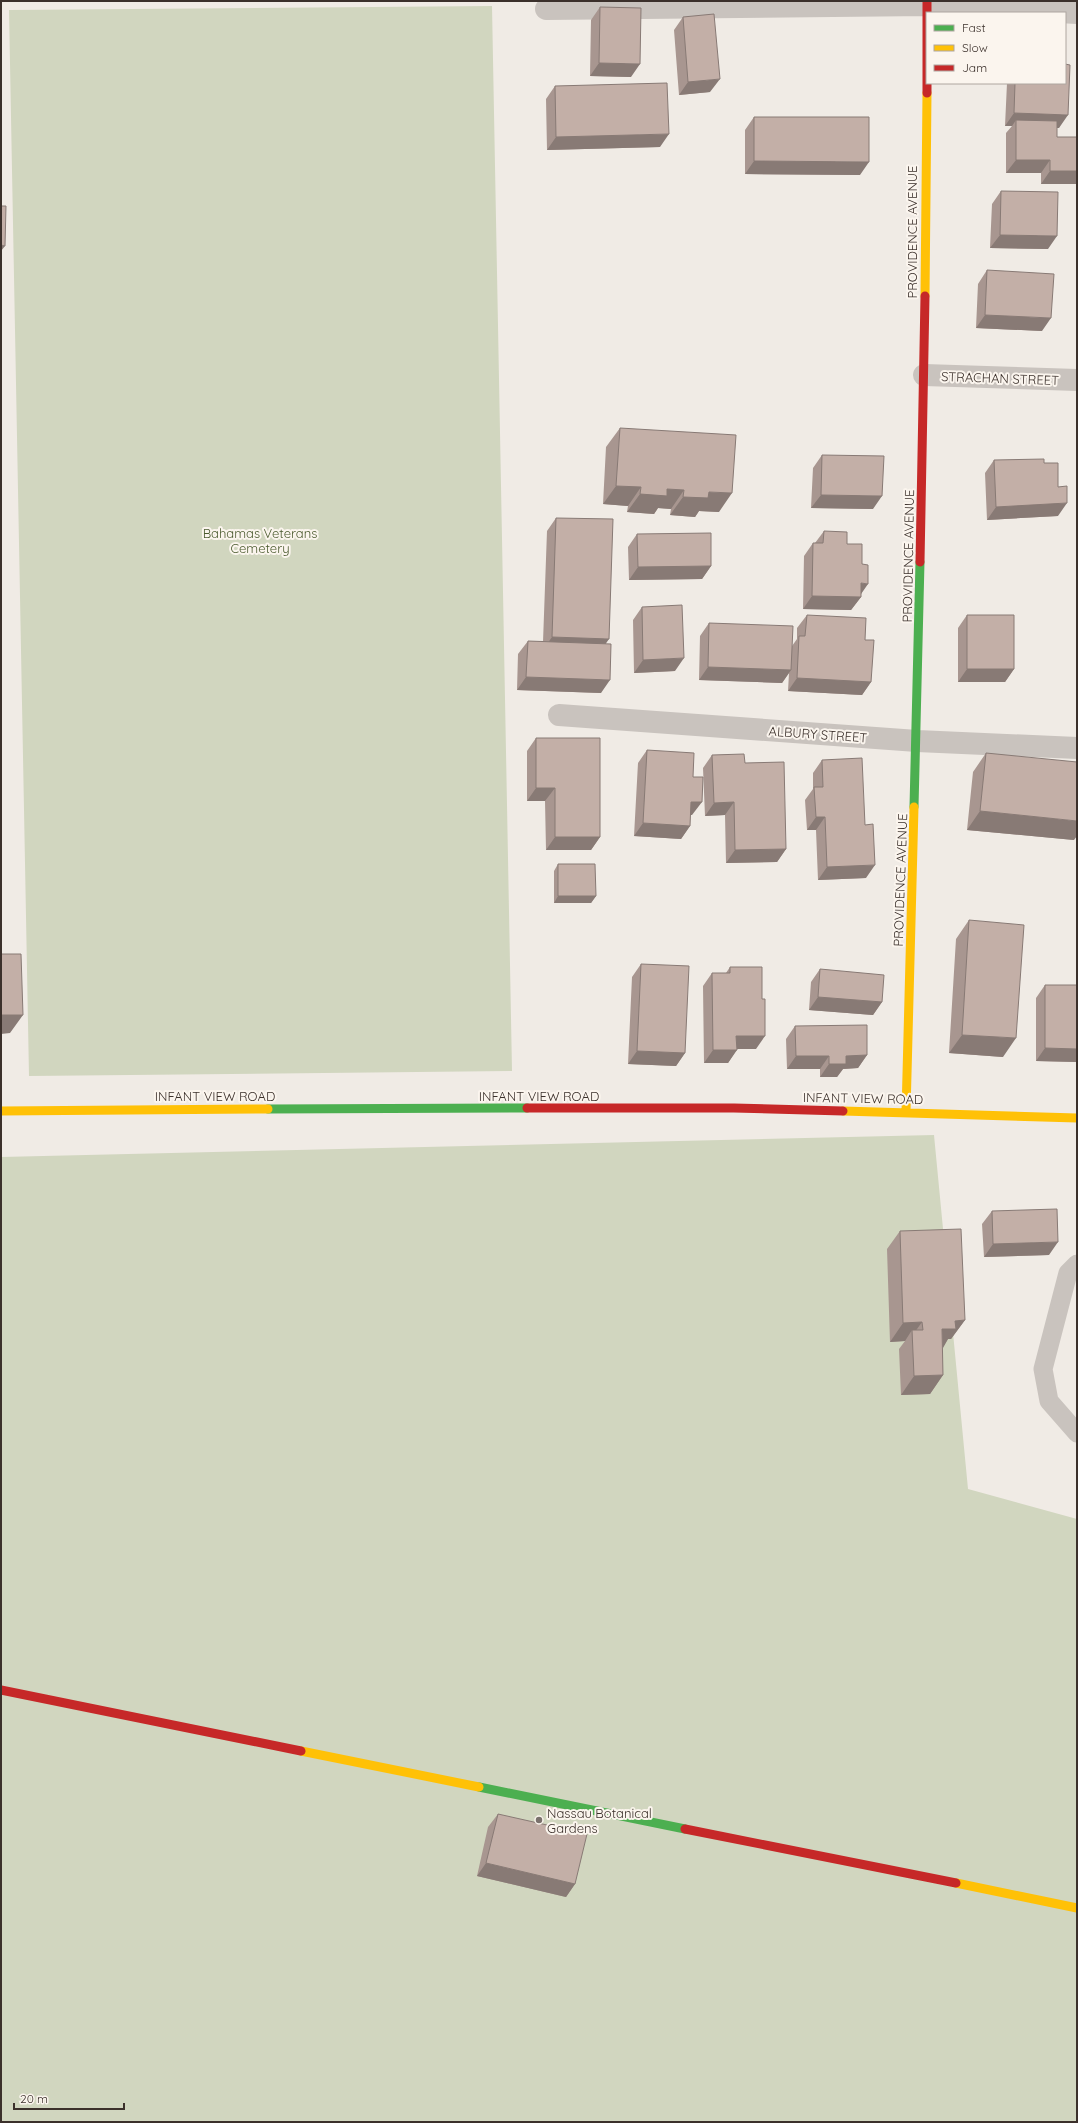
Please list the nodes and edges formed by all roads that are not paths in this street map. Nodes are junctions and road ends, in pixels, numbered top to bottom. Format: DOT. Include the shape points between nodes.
graph roads {
  1 [pos="927,3"];
  2 [pos="546,9"];
  3 [pos="1062,12"];
  4 [pos="1066,12"];
  5 [pos="1077,13"];
  6 [pos="926,84"];
  7 [pos="924,375"];
  8 [pos="1077,380"];
  9 [pos="559,715"];
  10 [pos="917,741"];
  11 [pos="1077,748"];
  12 [pos="1,1111"];
  13 [pos="906,1112"];
  14 [pos="1077,1118"];
  15 [pos="1077,1264"];
  16 [pos="1077,1433"];
  17 [pos="1,1690"];
  18 [pos="1077,1908"];
  1 -- 2 [label="street"];
  1 -- 3 [label="street"];
  4 -- 5 [label="street"];
  6 -- 7 [label="street, PROVIDENCE AVENUE"];
  7 -- 8 [label="street, STRACHAN STREET"];
  7 -- 10 [label="street, PROVIDENCE AVENUE"];
  9 -- 10 [label="street, ALBURY STREET"];
  10 -- 11 [label="street, ALBURY STREET"];
  10 -- 13 [label="street, PROVIDENCE AVENUE"];
  12 -- 13 [label="street, INFANT VIEW ROAD" via="734,1108"];
  13 -- 14 [label="street, INFANT VIEW ROAD"];
  15 -- 16 [label="lane" via="1068,1273 1043,1369 1049,1401"];
  17 -- 18 [label="street"];
}
